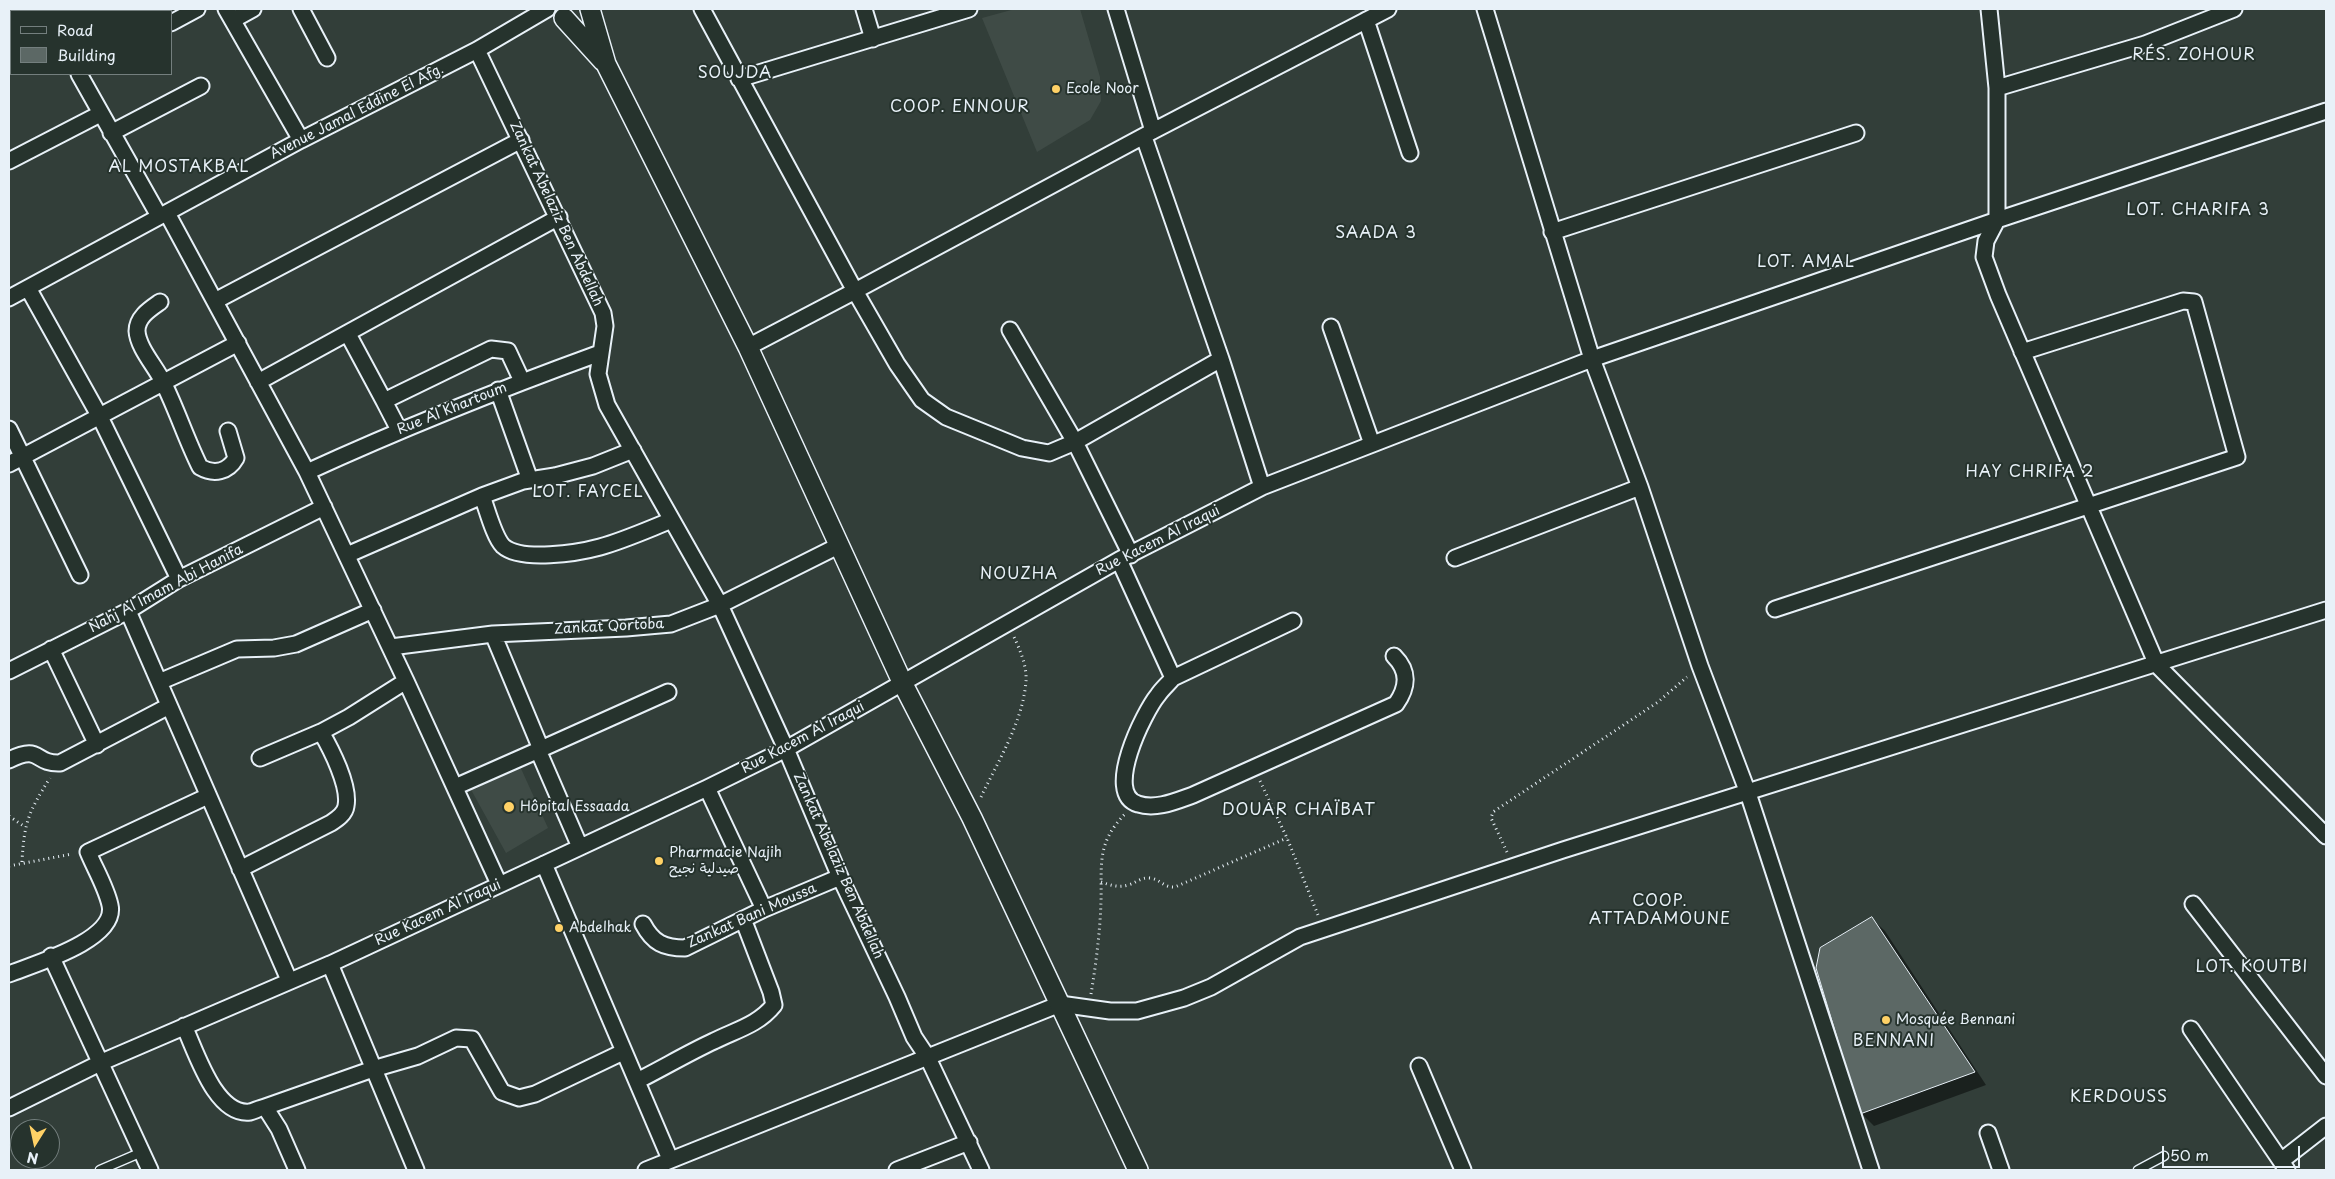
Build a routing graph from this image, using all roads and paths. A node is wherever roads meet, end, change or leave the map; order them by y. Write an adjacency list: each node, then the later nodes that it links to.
1 (197, 9): 16 (street)
2 (253, 9): 14 (street)
3 (301, 9): 19 (street)
4 (588, 9): 13 (street); 20 (street)
5 (702, 9): 22 (street)
6 (864, 9): 17 (street)
7 (969, 9): 17 (street)
8 (1116, 9): 29 (street)
9 (1388, 9): 15 (street)
10 (1484, 9): 37 (street)
11 (1989, 9): 24 (street)
12 (2234, 9): 24 (street)
13 (553, 12): 18 (street, Avenue Jamal Eddine El Afg.); 20 (street)
14 (229, 14): 30 (street)
15 (1366, 20): 29 (street); 32 (street)
16 (172, 22)
17 (873, 39): 22 (street)
18 (477, 50): 30 (street, Avenue Jamal Eddine El Afg.); 31 (street, Zankat Abelaziz Ben Abdellah)
19 (327, 58)
20 (606, 64): 47 (street)
21 (80, 75): 26 (street)
22 (739, 79): 39 (street)
23 (201, 86): 28 (street)
24 (1997, 88): 36 (street)
25 (2326, 111): 36 (street, Rue Kacem Al Iraqui)
26 (100, 114): 28 (street); 33 (street)
27 (1856, 132): 37 (street)
28 (111, 133): 34 (street)
29 (1148, 134): 39 (street); 50 (street)
30 (301, 140): 34 (street, Avenue Jamal Eddine El Afg.)
31 (521, 140): 35 (street, Zankat Abelaziz Ben Abdellah); 41 (street)
32 (1410, 153)
33 (9, 161)
34 (163, 214): 38 (street, Avenue Jamal Eddine El Afg.); 41 (street)
35 (559, 217): 45 (street); 49 (street, Zankat Abelaziz Ben Abdellah)
36 (1997, 220): 48 (street); 51 (street, Rue Kacem Al Iraqui)
37 (1552, 232): 51 (street)
38 (28, 288): 40 (street, Avenue Jamal Eddine El Afg.); 57 (street)
39 (855, 291): 47 (street); 61 (street)
40 (9, 298)
41 (215, 301): 46 (street)
42 (160, 302): 54 (street)
43 (1331, 327): 62 (street)
44 (1010, 330): 61 (street)
45 (348, 334): 53 (street); 56 (street)
46 (238, 343): 53 (street); 54 (street)
47 (748, 347): 73 (street)
48 (2022, 352): 70 (street); 70 (street)
49 (600, 353): 52 (street, Rue Al Khartoum); 63 (street, Zankat Abelaziz Ben Abdellah)
50 (1221, 359): 61 (street); 67 (street)
51 (1592, 359): 62 (street, Rue Kacem Al Iraqui); 68 (street)
52 (522, 381): 55 (street, Rue Al Khartoum); 56 (street)
53 (258, 382): 65 (street)
54 (164, 383): 57 (street); 60 (street)
55 (498, 390): 59 (street, Rue Al Khartoum); 66 (street)
56 (384, 401): 59 (street)
57 (100, 416): 64 (street); 78 (street)
58 (9, 429): 64 (street)
59 (399, 430): 65 (street, Rue Al Khartoum)
60 (228, 431)
61 (1075, 442): 75 (street)
62 (1372, 444): 67 (street, Rue Kacem Al Iraqui)
63 (633, 450): 66 (street); 72 (street, Zankat Abelaziz Ben Abdellah)
64 (15, 460): 77 (street)
65 (307, 472): 71 (street)
66 (530, 480): 69 (street)
67 (1262, 487): 75 (street, Rue Kacem Al Iraqui)
68 (1640, 487): 76 (street); 91 (street)
69 (482, 496): 72 (street); 74 (street)
70 (2087, 506): 80 (street); 90 (street)
71 (324, 507): 74 (street); 78 (street, Nahj Al Imam Abi Hanifa)
72 (672, 520): 79 (street, Zankat Abelaziz Ben Abdellah)
73 (840, 545): 79 (street, Zankat Qortoba); 96 (street)
74 (346, 555): 81 (street)
75 (1125, 558): 85 (street, Rue Kacem Al Iraqui); 93 (street)
76 (1455, 558)
77 (80, 575)
78 (180, 579): 83 (street, Nahj Al Imam Abi Hanifa)
79 (720, 605): 86 (street, Zankat Qortoba); 102 (street, Zankat Abelaziz Ben Abdellah)
80 (1775, 609)
81 (373, 610): 87 (street); 95 (street)
82 (2326, 610): 90 (street)
83 (128, 611): 88 (street, Nahj Al Imam Abi Hanifa); 95 (street)
84 (1294, 620): 93 (street)
85 (1007, 624): 96 (street, Rue Kacem Al Iraqui); 113 (path)
86 (493, 634): 87 (street, Zankat Qortoba); 101 (street)
87 (391, 647): 94 (street)
88 (51, 649): 92 (street, Nahj Al Imam Abi Hanifa); 100 (street)
89 (1394, 656): 106 (street)
90 (2157, 665): 109 (street); 115 (street)
91 (1700, 666): 109 (street); 122 (path)
92 (9, 671)
93 (1173, 678): 111 (street)
94 (406, 681): 99 (street); 107 (street)
95 (159, 682): 98 (street)
96 (903, 684): 102 (street, Rue Kacem Al Iraqui); 113 (street)
97 (668, 692): 101 (street)
98 (169, 706): 100 (street); 110 (street)
99 (321, 732): 103 (street); 123 (street)
100 (97, 745): 105 (street)
101 (539, 749): 107 (street); 117 (street)
102 (786, 749): 108 (street, Rue Kacem Al Iraqui); 124 (street, Zankat Abelaziz Ben Abdellah)
103 (260, 758)
104 (9, 760): 105 (street)
105 (60, 763): 114 (path)
106 (1254, 767): 111 (street); 116 (path)
107 (455, 787): 126 (street)
108 (707, 788): 117 (street, Rue Kacem Al Iraqui); 128 (street)
109 (1748, 793): 122 (street); 165 (street)
110 (208, 796): 118 (street); 123 (street)
111 (1136, 804): 125 (path)
112 (9, 816): 114 (path)
113 (972, 818): 136 (street)
114 (24, 827): 119 (path)
115 (2326, 836)
116 (1287, 838): 125 (path); 131 (path)
117 (580, 847): 120 (street, Rue Kacem Al Iraqui)
118 (88, 852): 119 (path); 132 (street)
119 (22, 862): 121 (path)
120 (544, 864): 126 (street, Rue Kacem Al Iraqui); 140 (street)
121 (9, 866)
122 (1514, 866): 131 (street)
123 (240, 868): 135 (street)
124 (840, 876): 128 (street, Zankat Bani Moussa); 141 (street, Zankat Abelaziz Ben Abdellah)
125 (1100, 882): 137 (path)
126 (499, 884): 133 (street, Rue Kacem Al Iraqui)
127 (2193, 904): 145 (street)
128 (764, 909): 129 (street, Zankat Bani Moussa)
129 (743, 919): 130 (street, Zankat Bani Moussa); 146 (street)
130 (643, 924)
131 (1324, 930): 137 (street)
132 (51, 956): 134 (street); 142 (street)
133 (330, 964): 135 (street, Rue Kacem Al Iraqui); 144 (street)
134 (9, 974)
135 (289, 980): 138 (street, Rue Kacem Al Iraqui)
136 (1060, 1004): 137 (street); 141 (street); 163 (street)
137 (1089, 1006)
138 (184, 1026): 142 (street, Rue Kacem Al Iraqui); 147 (street)
139 (2191, 1029): 155 (street)
140 (623, 1052): 144 (street); 146 (street)
141 (928, 1058): 151 (street, Zankat Abelaziz Ben Abdellah); 154 (street)
142 (102, 1062): 148 (street, Rue Kacem Al Iraqui); 152 (street)
143 (1419, 1066): 164 (street)
144 (373, 1069): 147 (street); 159 (street)
145 (2326, 1076)
146 (638, 1081): 154 (street)
147 (264, 1107): 158 (street)
148 (9, 1108)
149 (2326, 1126): 155 (street)
150 (1988, 1133): 166 (street)
151 (969, 1142): 161 (street); 162 (street, Zankat Abelaziz Ben Abdellah)
152 (142, 1152): 156 (lane); 157 (street)
153 (2164, 1156): 167 (lane)
154 (670, 1160): 160 (street)
155 (2284, 1165)
156 (100, 1170)
157 (150, 1170)
158 (298, 1170)
159 (416, 1170)
160 (646, 1170)
161 (897, 1170)
162 (981, 1170)
163 (1138, 1170)
164 (1463, 1170)
165 (1871, 1170)
166 (2001, 1170)
167 (2138, 1170)

